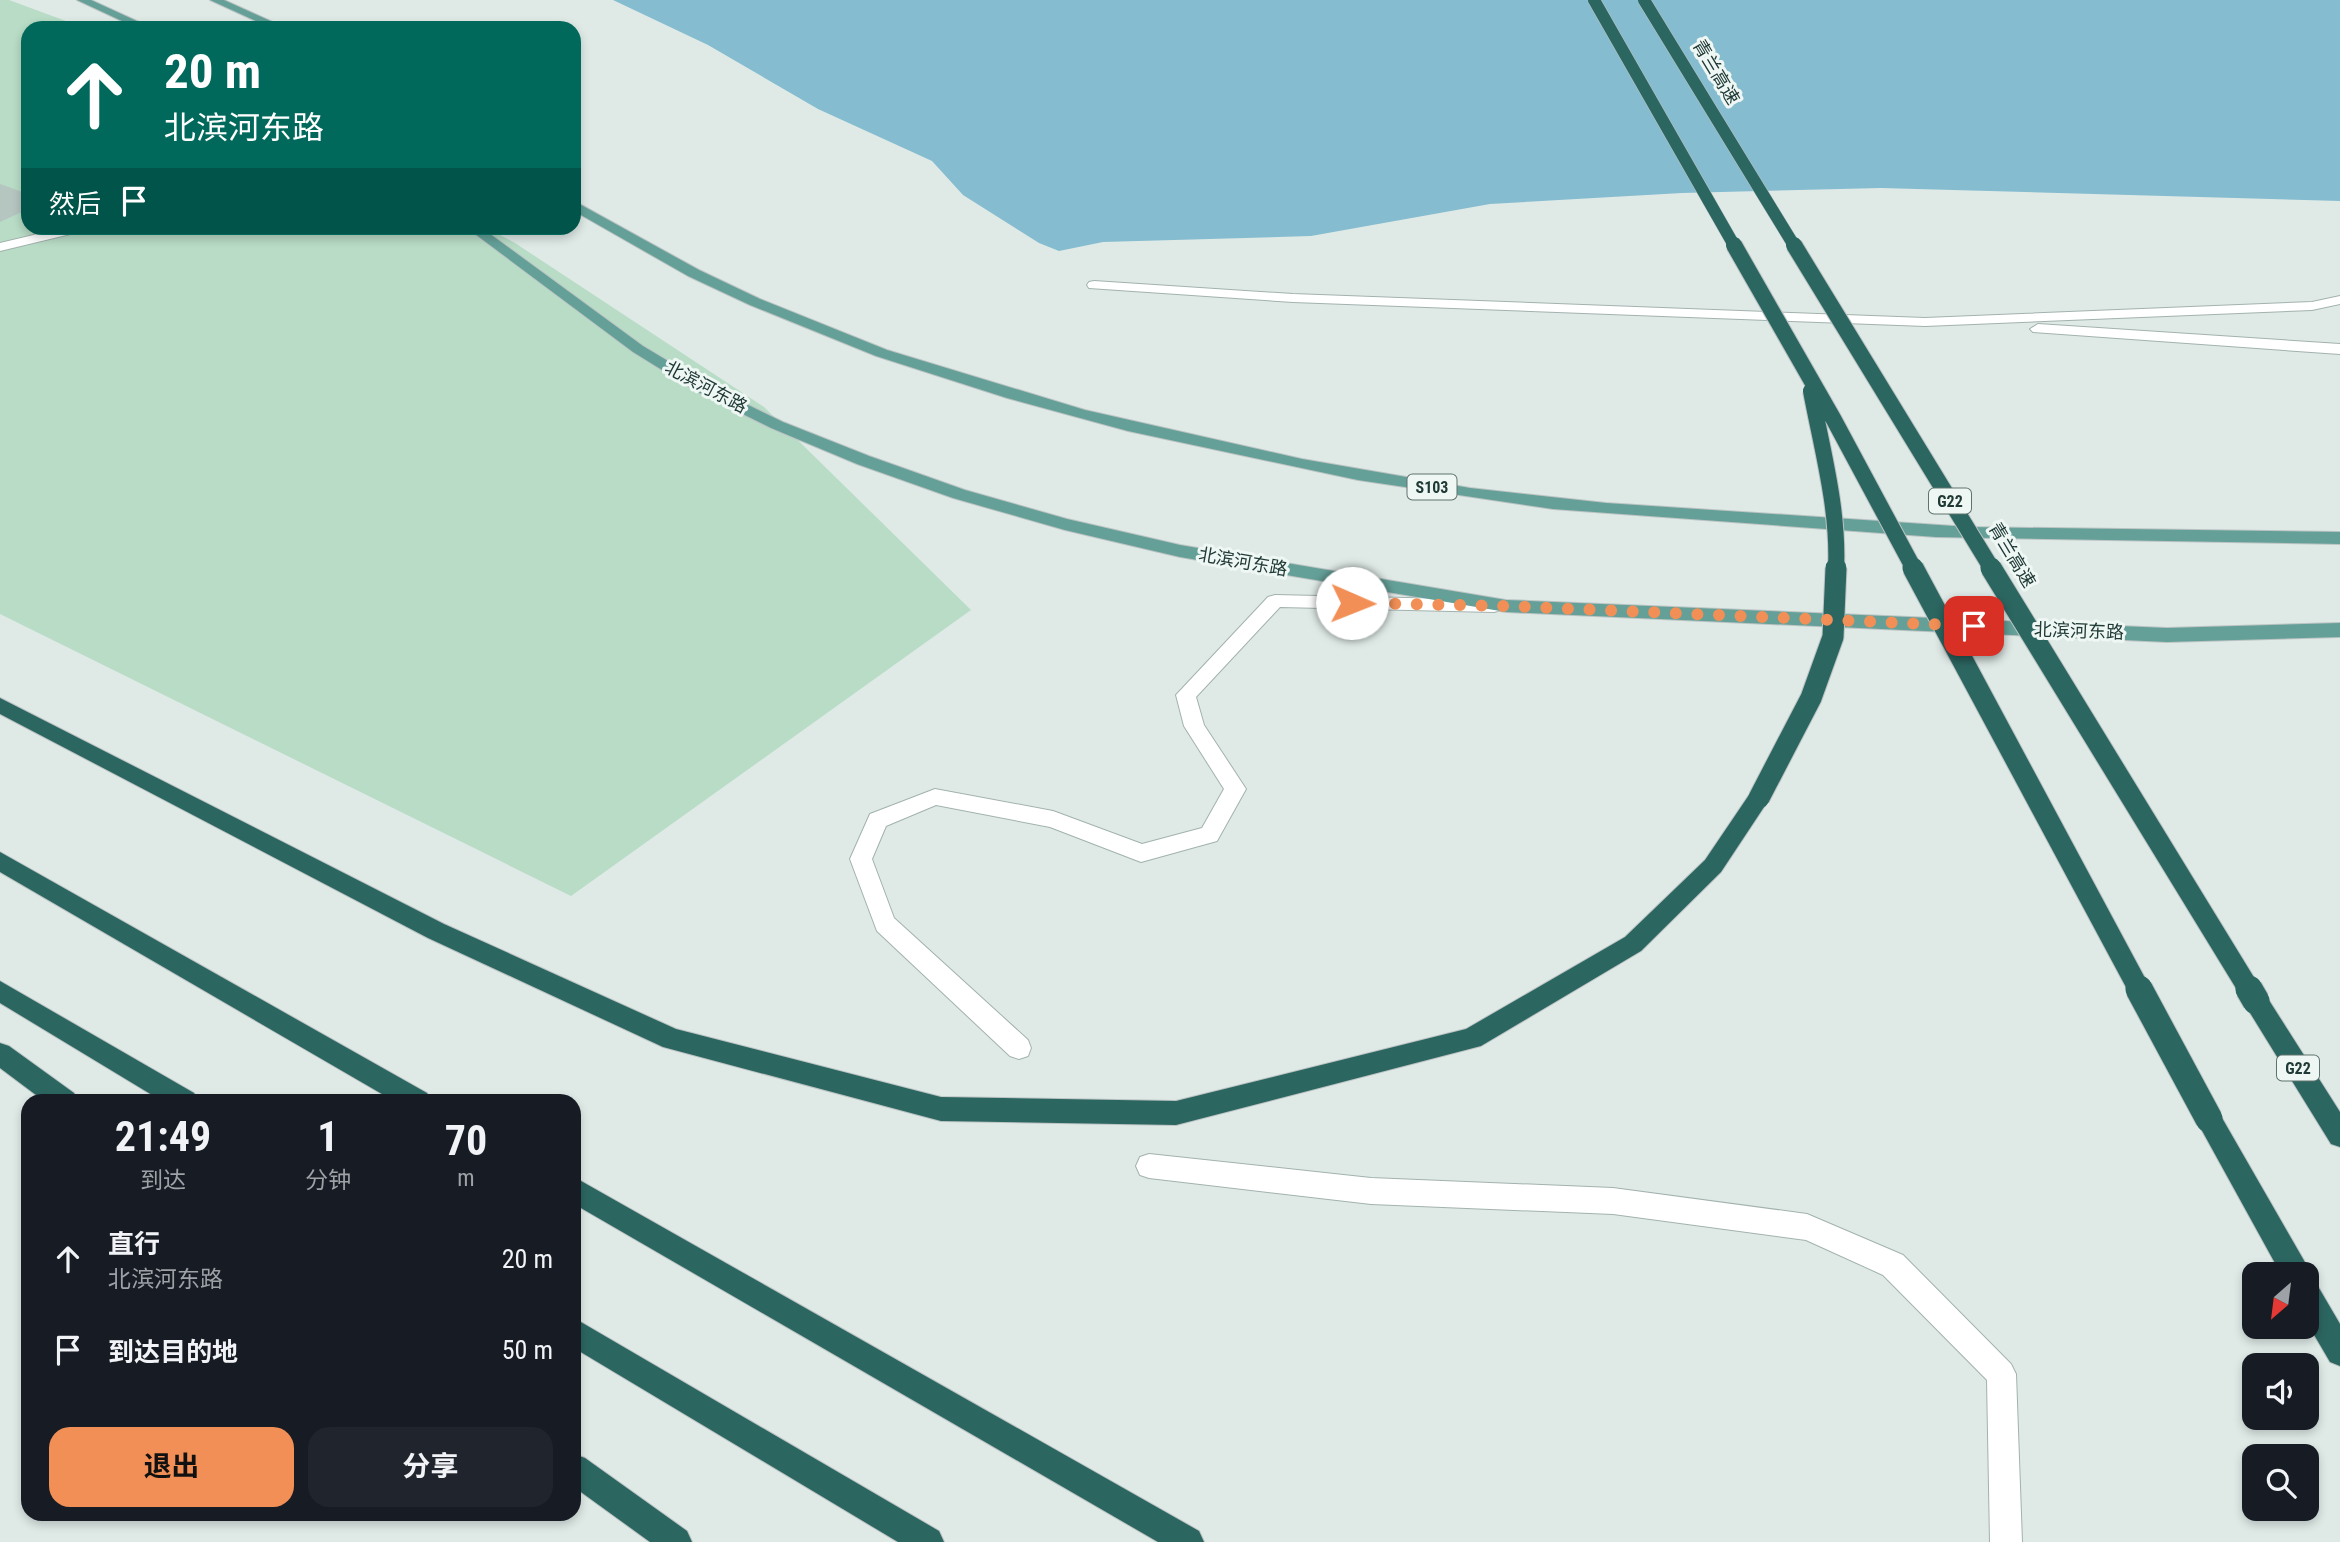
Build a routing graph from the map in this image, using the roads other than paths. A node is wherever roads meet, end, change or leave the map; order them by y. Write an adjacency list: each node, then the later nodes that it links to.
1 (82, 0): 5 (main road)
2 (215, 0): 6 (main road)
3 (1594, 0): 15 (highway, bridge)
4 (1644, 0): 27 (highway, 青兰高速 / G22, bridge)
5 (130, 21)
6 (264, 21)
7 (581, 209): 16 (main road, S103)
8 (49, 235): 10 (lane)
9 (483, 235): 17 (main road, 北滨河东路)
10 (0, 247)
11 (1094, 285): 13 (lane)
12 (2340, 300): 13 (lane)
13 (1925, 322): 14 (lane)
14 (2340, 349)
15 (1808, 375): 19 (highway, bridge); 30 (highway, bridge)
16 (2340, 538)
17 (1506, 606): 18 (main road, 北滨河东路); 22 (lane)
18 (2340, 630)
19 (0, 705)
20 (0, 861): 26 (highway)
21 (0, 991): 25 (highway)
22 (1019, 1048)
23 (0, 1054): 24 (highway)
24 (55, 1094)
25 (173, 1094)
26 (406, 1094)
27 (2340, 1135)
28 (1149, 1166): 38 (lane)
29 (581, 1194): 37 (highway)
30 (2289, 1262)
31 (2319, 1316): 33 (highway)
32 (581, 1336): 36 (highway)
33 (2340, 1352)
34 (581, 1474): 35 (highway)
35 (676, 1542)
36 (928, 1542)
37 (1188, 1542)
38 (2006, 1542)

